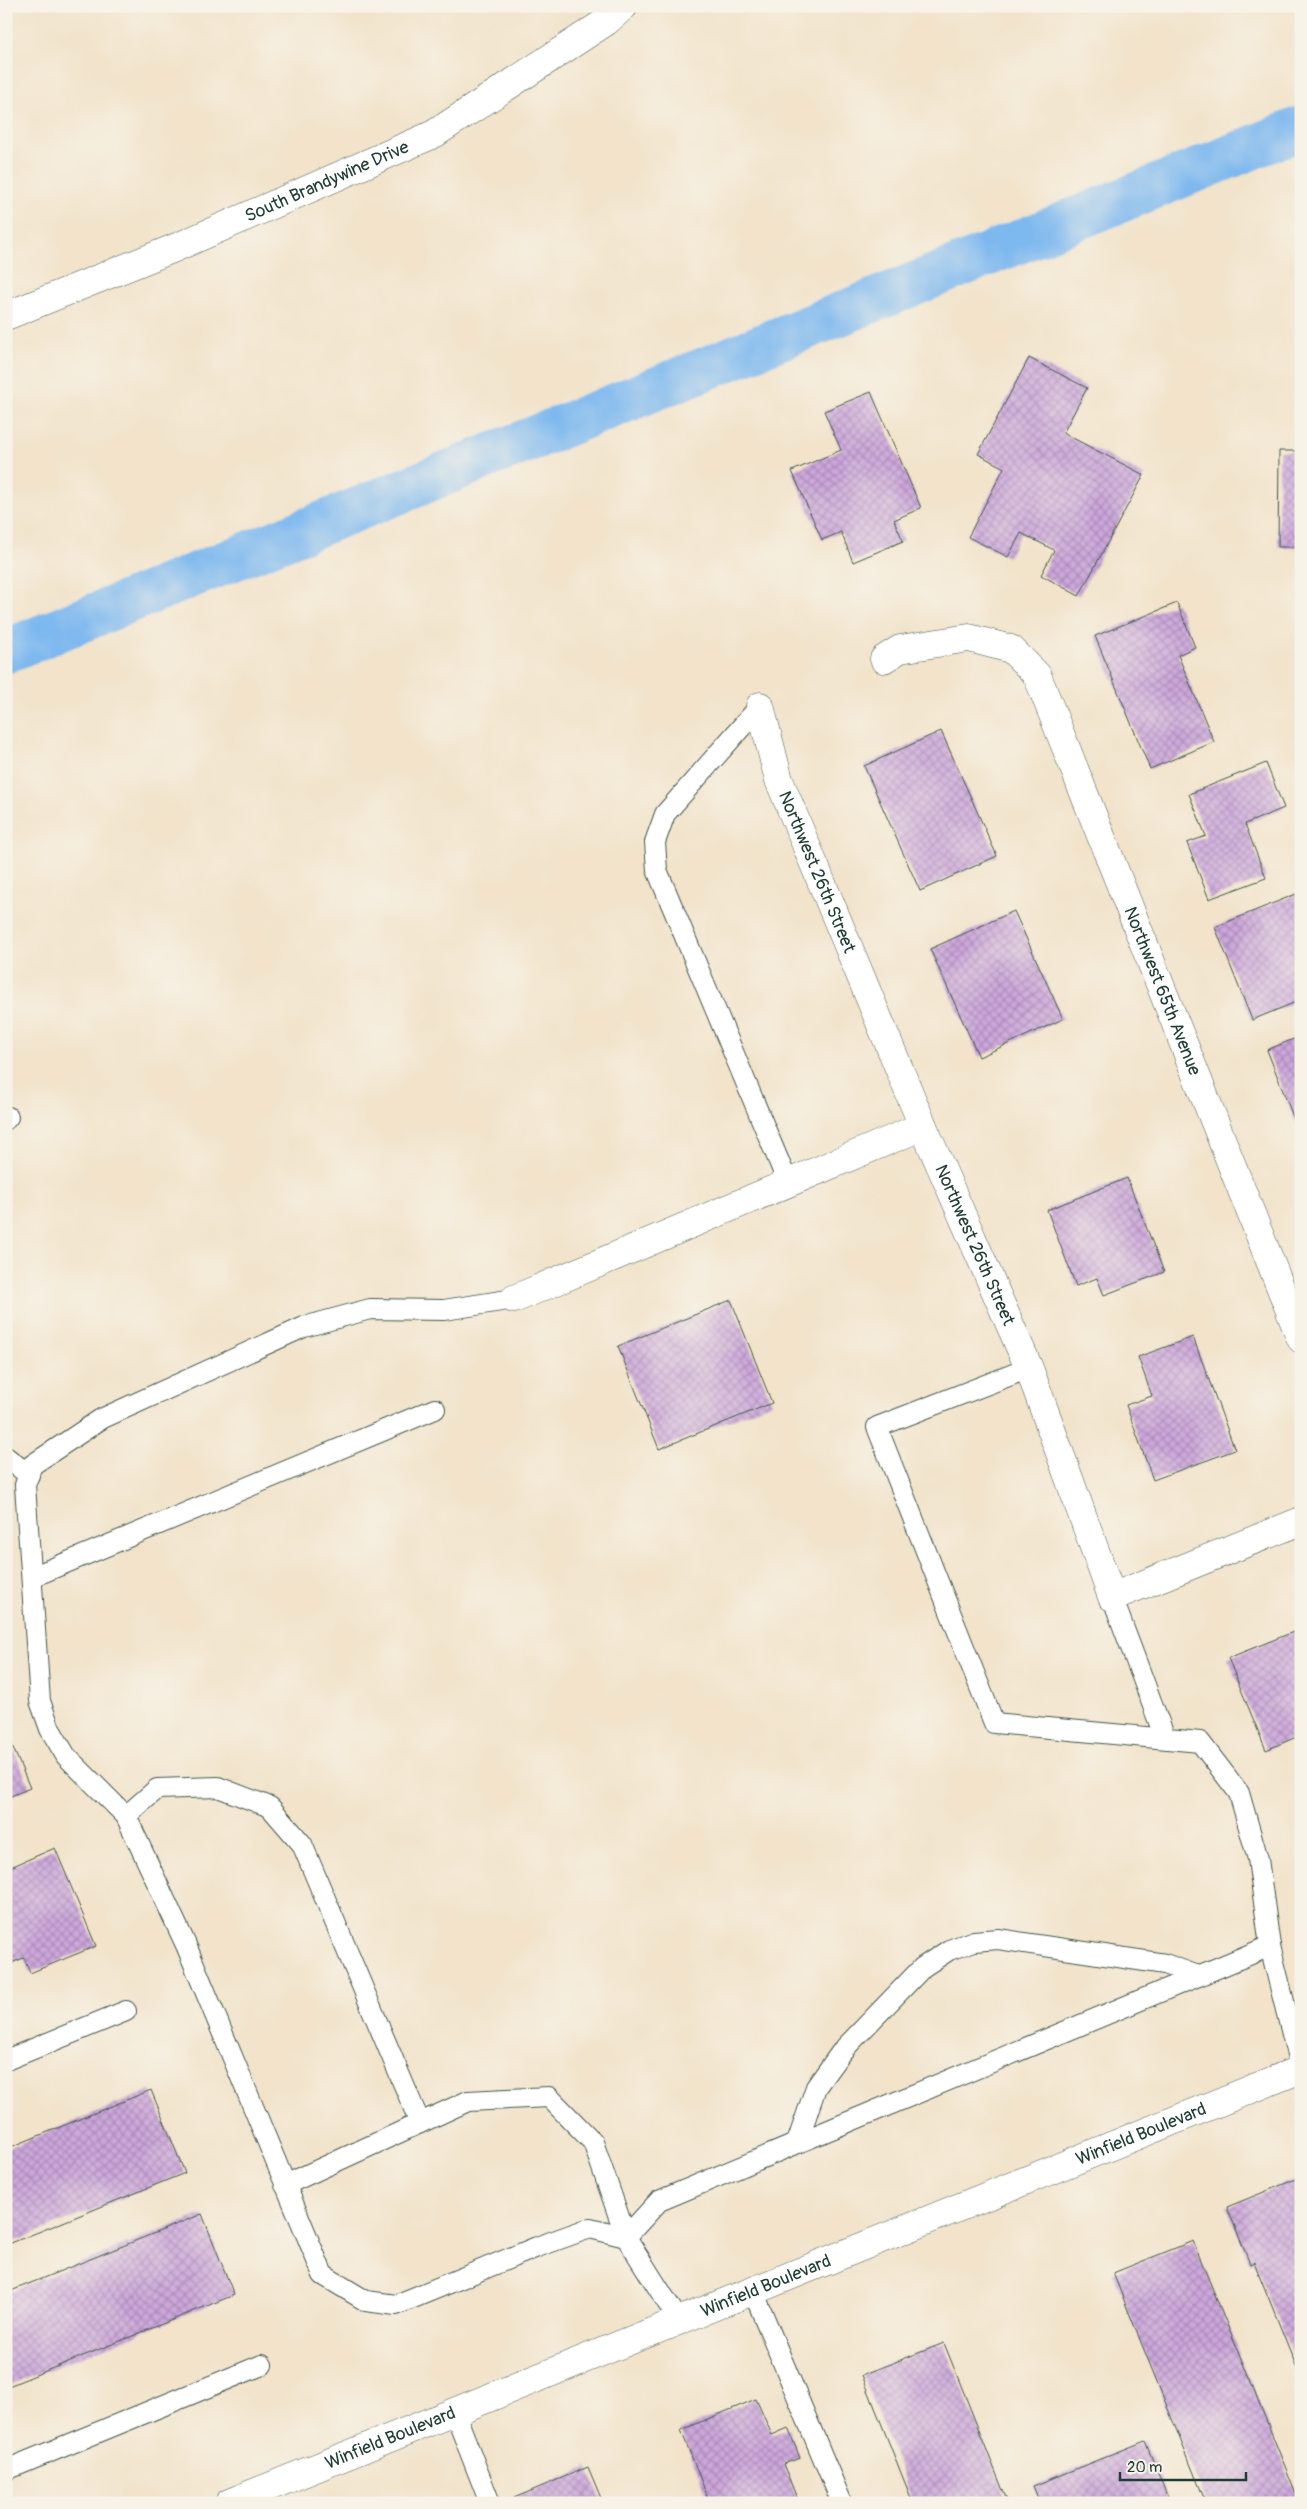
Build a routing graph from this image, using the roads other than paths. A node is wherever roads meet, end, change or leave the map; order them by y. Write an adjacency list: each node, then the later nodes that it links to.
1 (608, 11): 2 (street, South Brandywine Drive)
2 (6, 316)
3 (884, 659): 8 (street, Northwest 65th Avenue)
4 (760, 706): 5 (street, Northwest 26th Street); 6 (lane)
5 (923, 1126): 6 (street); 9 (street, Northwest 26th Street)
6 (788, 1183): 7 (street)
7 (514, 1300): 12 (lane)
8 (1301, 1339)
9 (1029, 1368): 15 (street, Northwest 26th Street); 16 (lane)
10 (435, 1409): 14 (lane)
11 (6, 1457): 12 (lane)
12 (29, 1475): 14 (lane)
13 (1301, 1521): 15 (street)
14 (32, 1577): 17 (lane)
15 (1112, 1597): 16 (lane)
16 (1165, 1738): 18 (lane)
17 (126, 1816): 23 (lane); 25 (lane)
18 (1270, 1946): 19 (lane); 22 (lane)
19 (1198, 1976): 24 (lane); 24 (lane)
20 (126, 2011): 21 (lane)
21 (6, 2060)
22 (1301, 2069): 27 (street, Winfield Boulevard)
23 (420, 2123): 25 (lane); 26 (lane)
24 (797, 2143): 26 (lane)
25 (286, 2185): 26 (lane)
26 (626, 2236): 28 (lane)
27 (753, 2291): 28 (street, Winfield Boulevard); 34 (lane)
28 (679, 2321): 30 (street, Winfield Boulevard)
29 (262, 2365): 31 (lane)
30 (454, 2411): 32 (street, Winfield Boulevard); 33 (lane)
31 (6, 2470)
32 (229, 2503)
33 (490, 2503)
34 (842, 2503)

